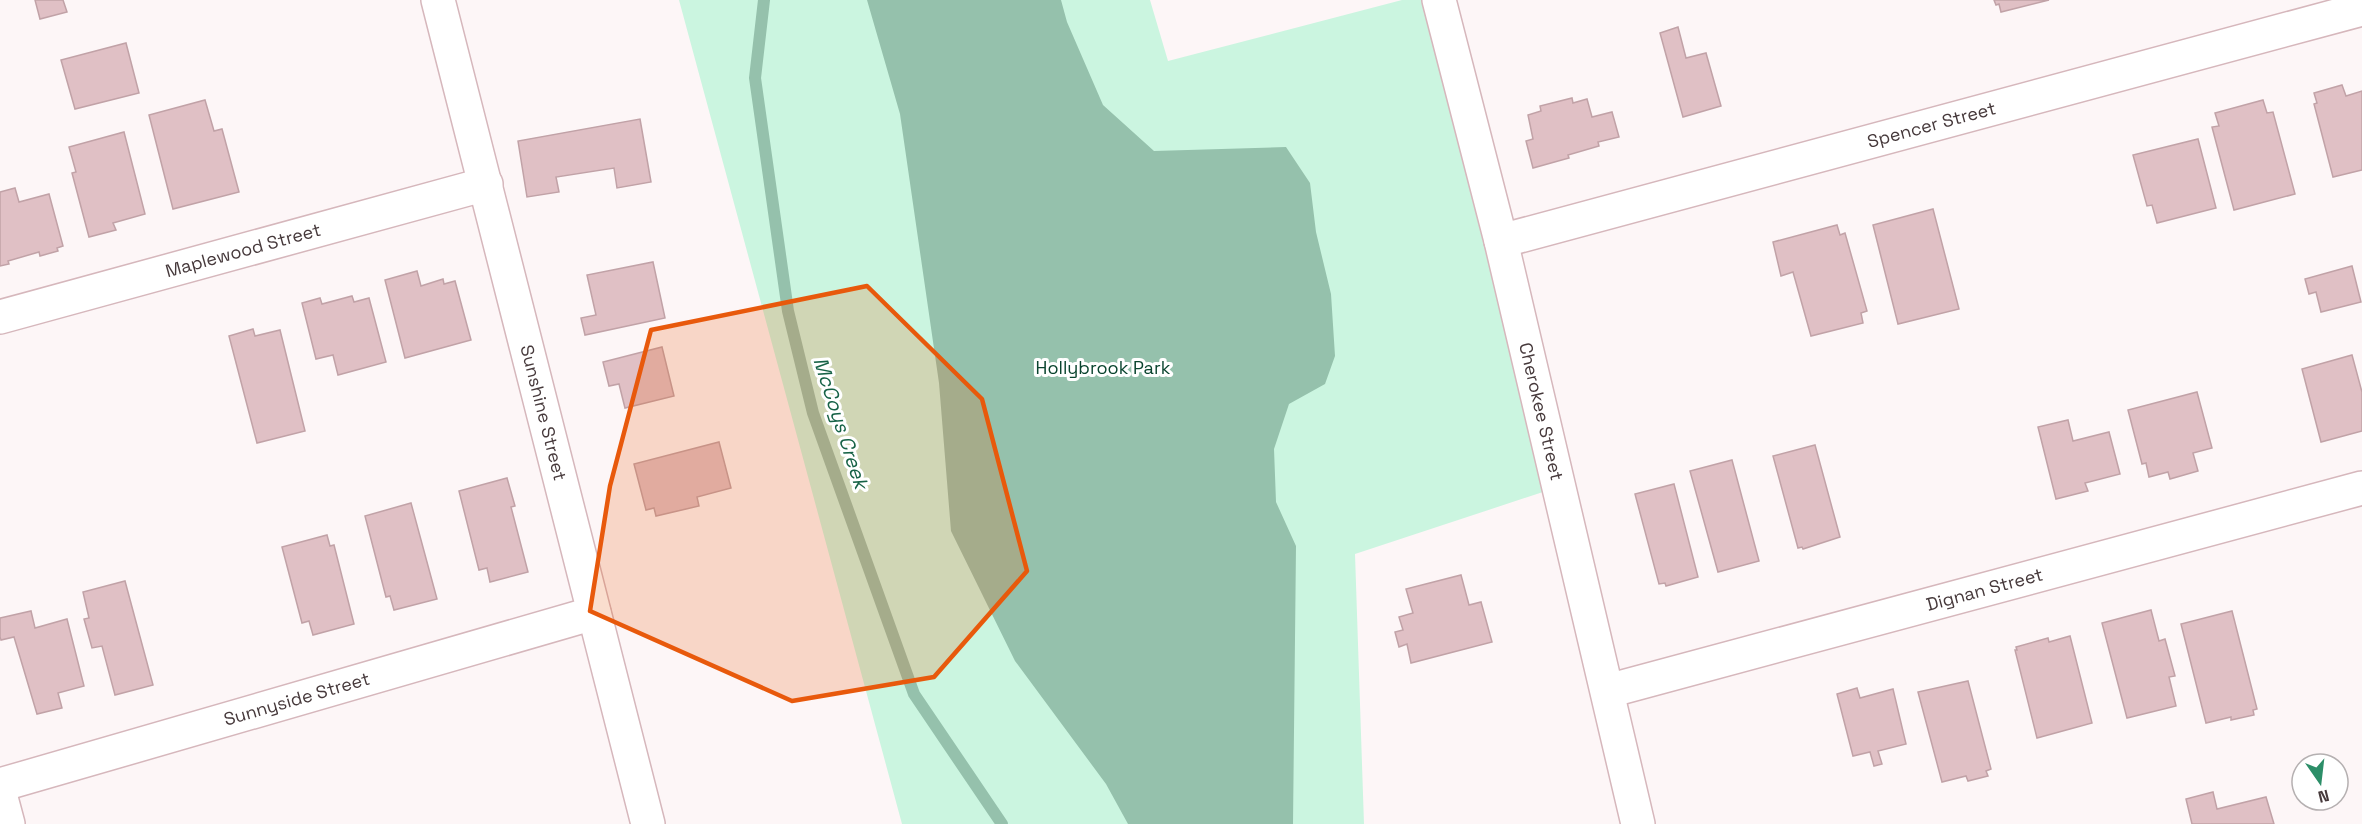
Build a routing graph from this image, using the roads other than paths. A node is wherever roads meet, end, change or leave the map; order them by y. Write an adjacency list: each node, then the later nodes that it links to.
1 (438, 0): 4 (street, Sunshine Street)
2 (1439, 0): 5 (street, Cherokee Street)
3 (2362, 9): 5 (street, Spencer Street)
4 (486, 184): 6 (street, Maplewood Street); 8 (street, Sunshine Street)
5 (1501, 241): 9 (street, Cherokee Street)
6 (0, 317)
7 (2362, 488): 9 (street, Dignan Street)
8 (594, 613): 10 (street, Sunnyside Street); 13 (street, Sunshine Street)
9 (1608, 691): 14 (street, Cherokee Street)
10 (0, 785)
11 (0, 794): 12 (street)
12 (8, 824)
13 (648, 824)
14 (1638, 824)

